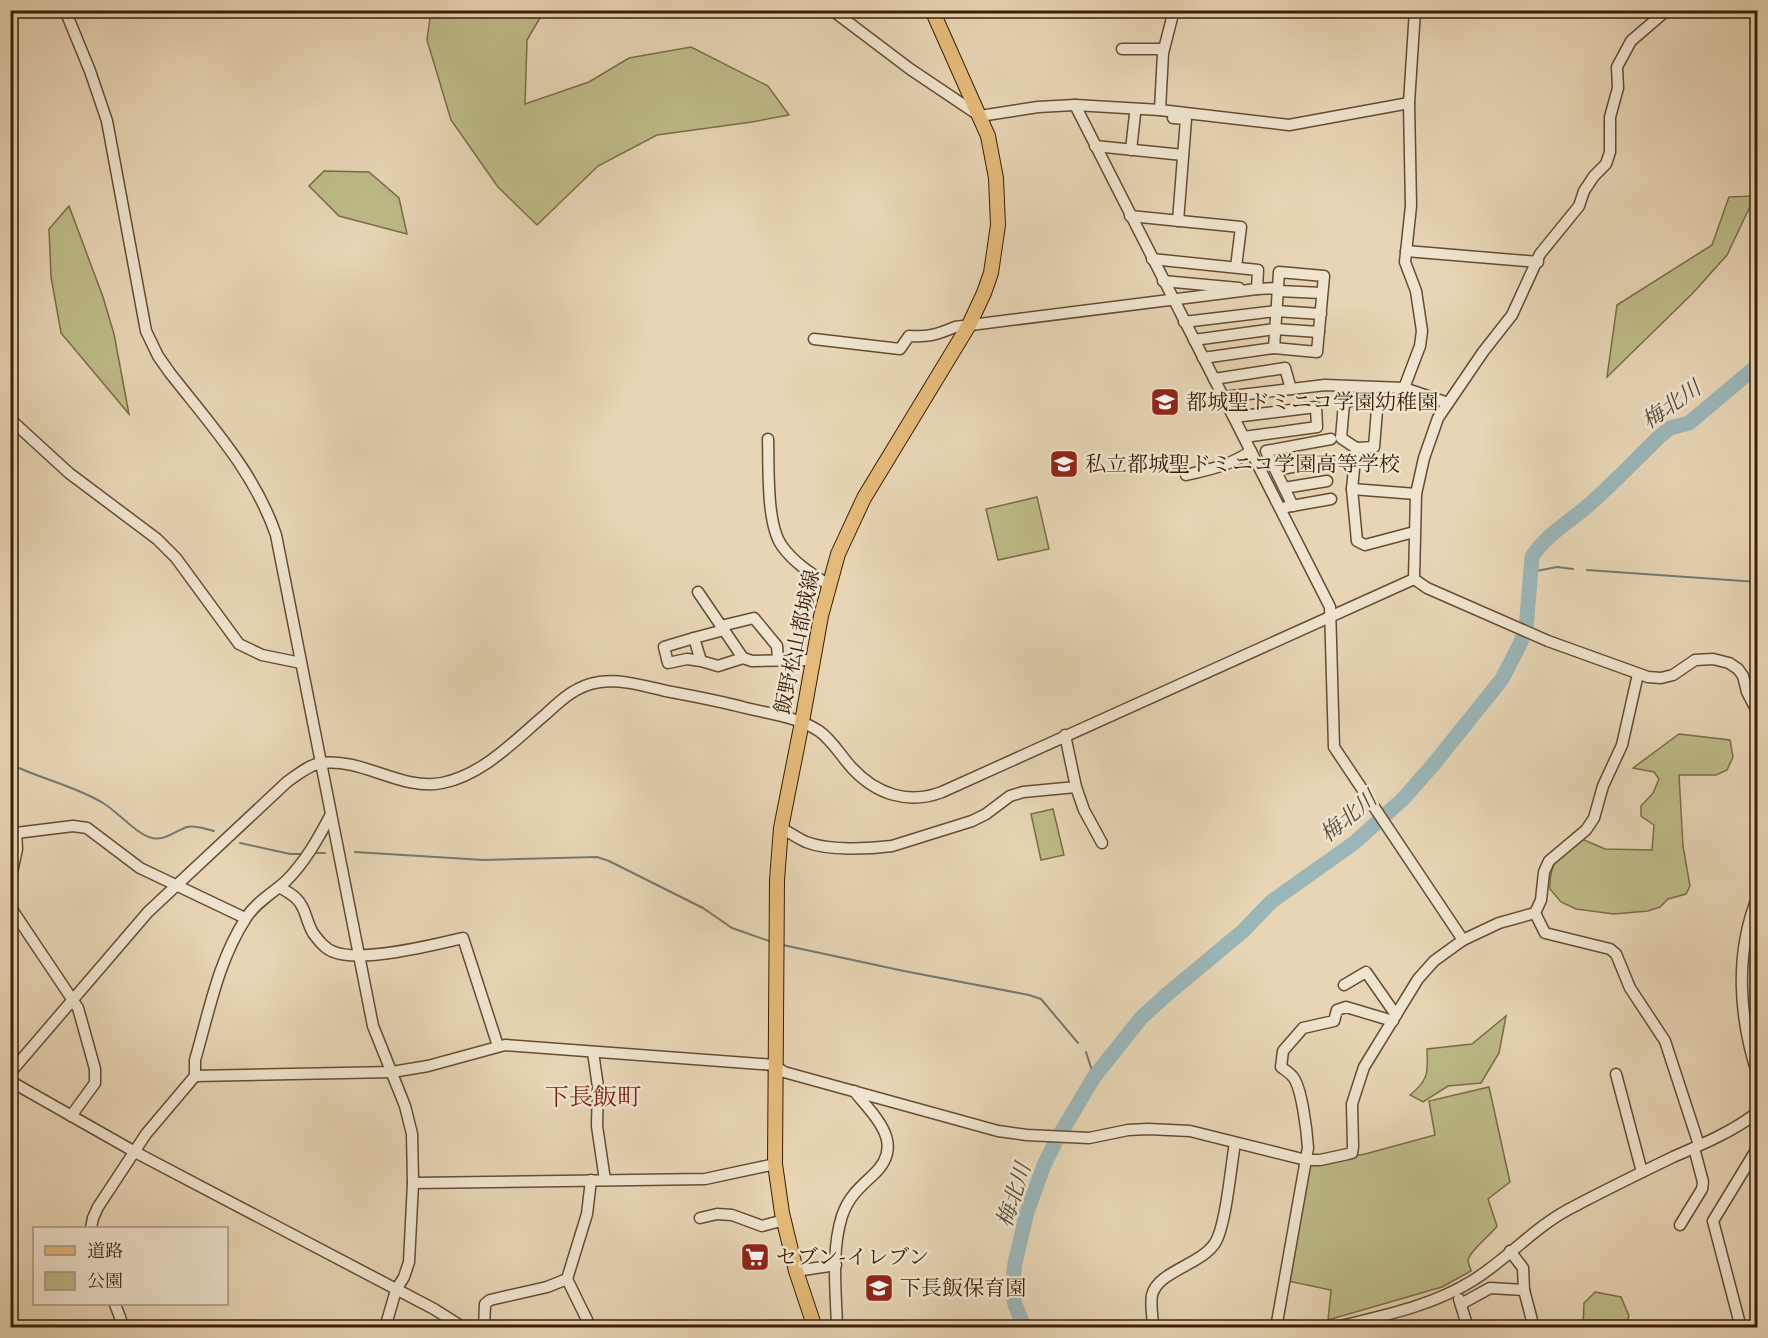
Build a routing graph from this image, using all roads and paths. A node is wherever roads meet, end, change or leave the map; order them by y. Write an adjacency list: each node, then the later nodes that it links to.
1 (65, 10): 73 (street)
2 (832, 10): 14 (street)
3 (932, 10): 14 (main road, 飯野松山都城線)
4 (1174, 10): 8 (street)
5 (1415, 10): 9 (street)
6 (1667, 10): 22 (street)
7 (1122, 49): 8 (street)
8 (1164, 49): 11 (street)
9 (1409, 103): 11 (street); 20 (street)
10 (1075, 105): 11 (street); 14 (street); 15 (street)
11 (1160, 110)
12 (1090, 112): 13 (street)
13 (1135, 114): 16 (street); 17 (street)
14 (980, 116): 32 (main road, 飯野松山都城線)
15 (1095, 146): 16 (street); 18 (street)
16 (1131, 150): 17 (street)
17 (1183, 155): 19 (street)
18 (1130, 216): 19 (street); 21 (street)
19 (1178, 220): 23 (street)
20 (1406, 250): 22 (street); 41 (street)
21 (1152, 259): 23 (street); 24 (street)
22 (1538, 262): 44 (street)
23 (1236, 267): 25 (street)
24 (1163, 281): 25 (street); 28 (street)
25 (1257, 289): 26 (street); 28 (street)
26 (1278, 290): 27 (street); 27 (street); 29 (street)
27 (1322, 293): 30 (street)
28 (1174, 301): 31 (street); 32 (street)
29 (1276, 311): 30 (street); 31 (street); 33 (street)
30 (1321, 314): 34 (street)
31 (1184, 322): 36 (street)
32 (969, 324): 35 (street); 64 (main road, 飯野松山都城線)
33 (1275, 329): 34 (street); 36 (street); 37 (street)
34 (1319, 332): 37 (street)
35 (814, 339)
36 (1194, 340): 38 (street)
37 (1276, 349): 38 (street); 39 (street)
38 (1203, 358): 40 (street)
39 (1285, 368): 40 (street); 42 (street)
40 (1214, 379): 43 (street)
41 (1404, 388): 42 (street); 44 (street)
42 (1291, 389): 43 (street)
43 (1223, 397): 45 (street)
44 (1448, 403): 58 (street)
45 (1234, 417): 47 (street); 47 (street)
46 (10, 419): 73 (street)
47 (1244, 437): 51 (street)
48 (768, 439): 64 (street)
49 (1331, 439): 53 (street)
50 (1356, 448): 50 (street); 57 (street)
51 (1251, 451): 54 (street); 61 (street)
52 (1329, 460): 53 (street)
53 (1276, 470): 56 (street)
54 (1186, 475)
55 (1327, 481): 56 (street)
56 (1284, 488): 60 (street)
57 (1352, 489): 58 (street); 62 (street)
58 (1416, 494): 62 (street)
59 (1330, 499): 60 (street)
60 (1293, 506): 61 (street)
61 (1280, 508): 66 (street)
62 (1414, 532): 63 (street)
63 (1414, 579): 66 (street); 74 (street)
64 (829, 585): 72 (main road, 飯野松山都城線)
65 (698, 592): 67 (street)
66 (1331, 615): 77 (street); 91 (street)
67 (723, 628): 68 (street); 69 (street); 71 (street)
68 (694, 638): 70 (street); 70 (street)
69 (743, 658): 70 (street); 71 (street)
70 (701, 660)
71 (778, 660): 72 (street)
72 (813, 660): 76 (main road, 飯野松山都城線)
73 (302, 663): 78 (street)
74 (1638, 674): 75 (street); 89 (street)
75 (1758, 713)
76 (802, 722): 77 (street); 78 (street); 81 (main road, 飯野松山都城線)
77 (1065, 735): 79 (street)
78 (321, 763): 80 (street); 85 (street)
79 (1076, 787): 81 (street); 83 (street)
80 (330, 816): 86 (street); 92 (street)
81 (781, 828): 98 (main road, 飯野松山都城線)
82 (13, 832): 84 (street); 85 (street)
83 (1102, 843)
84 (10, 882)
85 (176, 886): 90 (street); 94 (street)
86 (279, 887): 90 (street); 92 (street)
87 (1758, 896): 103 (street)
88 (10, 899): 94 (street)
89 (1535, 913): 91 (street); 109 (street)
90 (245, 918): 102 (street)
91 (1463, 940): 95 (street)
92 (358, 955): 96 (street); 100 (street)
93 (1344, 985): 95 (street)
94 (73, 999): 99 (street); 107 (street)
95 (1394, 1018): 112 (street); 112 (street)
96 (498, 1046): 97 (street); 100 (street)
97 (593, 1052): 98 (street); 116 (street)
98 (774, 1065): 105 (street); 113 (main road, 飯野松山都城線)
99 (10, 1072)
100 (392, 1072): 102 (street); 117 (street)
101 (1616, 1074): 114 (street)
102 (195, 1076): 111 (street)
103 (1758, 1076)
104 (10, 1081): 107 (street)
105 (854, 1090): 108 (street); 123 (street)
106 (1758, 1112): 109 (street)
107 (71, 1116): 111 (street)
108 (1234, 1143): 112 (street); 139 (street)
109 (1696, 1147): 114 (street); 120 (street)
110 (1758, 1147): 144 (street)
111 (135, 1152): 121 (street); 126 (street)
112 (1306, 1160): 140 (street)
113 (775, 1164): 116 (street); 119 (main road, 飯野松山都城線)
114 (1642, 1172): 122 (street)
115 (591, 1180): 116 (street); 117 (street); 125 (street)
116 (605, 1180)
117 (413, 1183): 126 (street)
118 (700, 1218): 119 (street)
119 (784, 1220): 124 (main road, 飯野松山都城線)
120 (1680, 1225)
121 (91, 1227)
122 (1510, 1251): 127 (street); 128 (street)
123 (836, 1265): 124 (street); 138 (street)
124 (796, 1271): 137 (main road, 飯野松山都城線)
125 (567, 1279): 135 (street); 136 (street)
126 (396, 1290): 133 (street); 134 (street)
127 (1524, 1290): 129 (street); 143 (street)
128 (1455, 1291): 129 (street); 131 (street)
129 (1461, 1304): 142 (street)
130 (115, 1305): 132 (street)
131 (1376, 1322): 141 (street)
132 (124, 1328)
133 (385, 1328)
134 (464, 1328)
135 (484, 1328)
136 (591, 1328)
137 (814, 1328)
138 (837, 1328)
139 (1153, 1328)
140 (1276, 1328)
141 (1333, 1328)
142 (1468, 1328)
143 (1534, 1328)
144 (1741, 1328)

